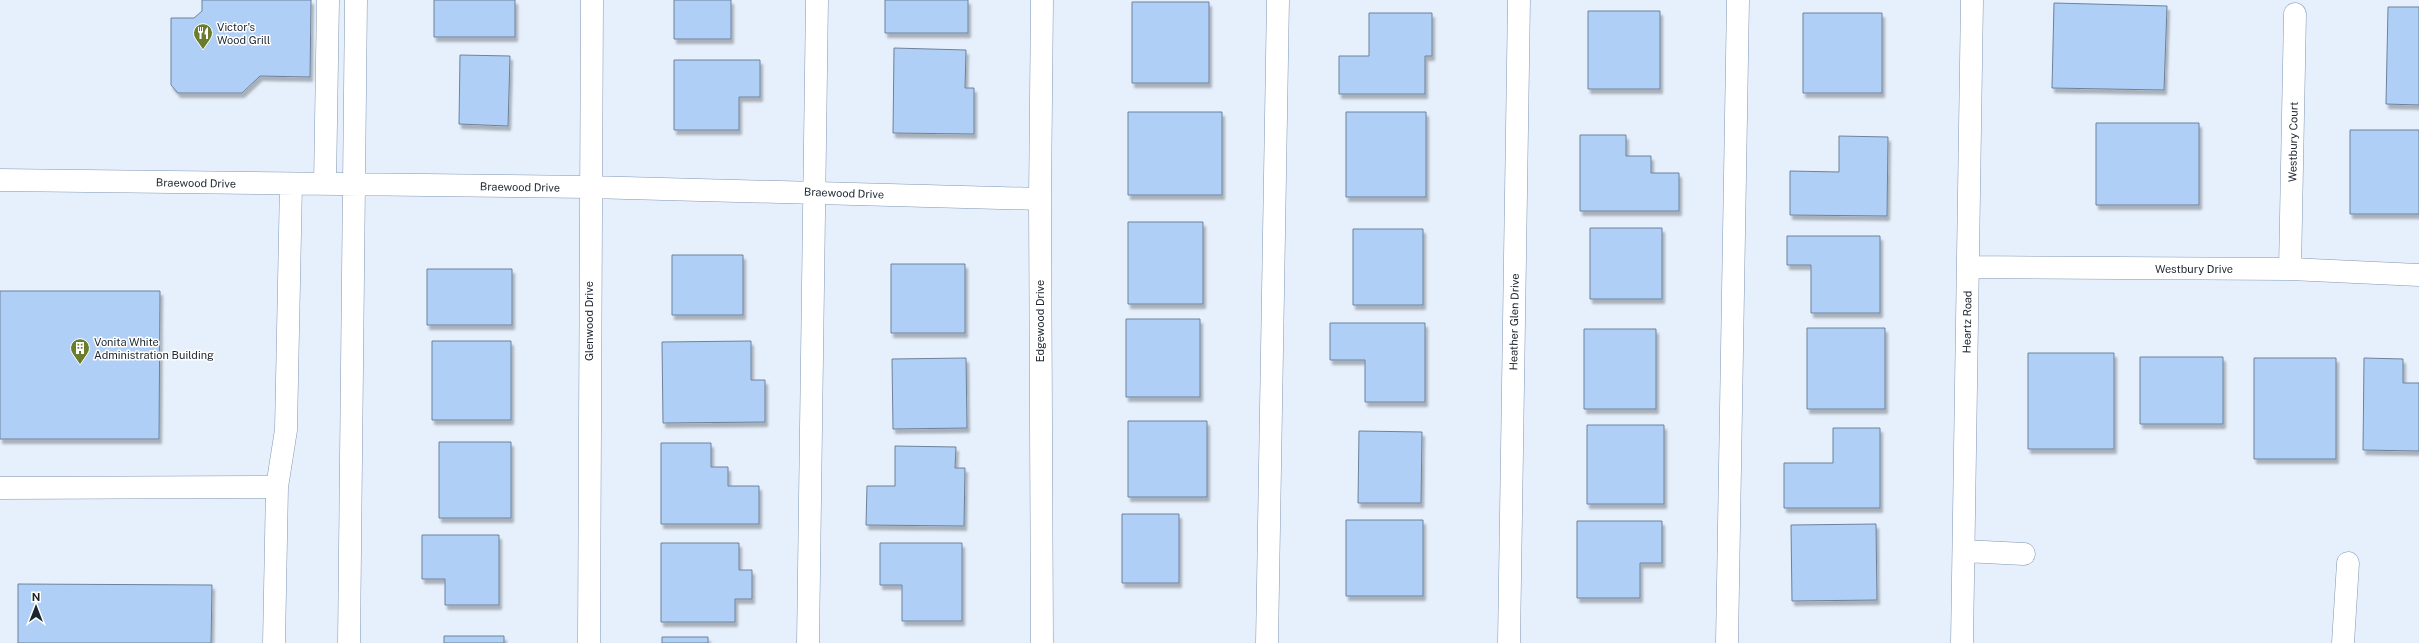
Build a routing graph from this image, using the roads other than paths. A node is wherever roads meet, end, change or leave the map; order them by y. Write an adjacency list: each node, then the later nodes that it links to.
1 (328, 0): 13 (street)
2 (356, 0): 14 (street)
3 (592, 0): 15 (street, Glenwood Drive)
4 (817, 0): 16 (street)
5 (1042, 0): 17 (street, Edgewood Drive)
6 (1278, 0): 31 (street)
7 (1519, 0): 32 (street, Heather Glen Drive)
8 (1738, 0): 33 (street)
9 (1972, 0): 18 (street, Heartz Road)
10 (2295, 14): 19 (street, Westbury Court)
11 (0, 180): 12 (street, Braewood Drive)
12 (291, 184): 13 (street, Braewood Drive); 21 (street)
13 (326, 184): 14 (street, Braewood Drive)
14 (354, 185): 15 (street, Braewood Drive); 27 (street)
15 (589, 188): 16 (street, Braewood Drive); 28 (street, Glenwood Drive)
16 (815, 192): 17 (street, Braewood Drive); 29 (street)
17 (1040, 199): 30 (street, Edgewood Drive)
18 (1968, 267): 19 (street, Westbury Drive); 23 (street, Heartz Road)
19 (2290, 269): 20 (street, Westbury Drive)
20 (2419, 275)
21 (277, 487): 22 (street); 26 (street)
22 (0, 488)
23 (1964, 551): 24 (street); 34 (street, Heartz Road)
24 (2024, 554)
25 (2348, 563): 35 (street)
26 (274, 643)
27 (349, 643)
28 (589, 643)
29 (808, 643)
30 (1042, 643)
31 (1267, 643)
32 (1509, 643)
33 (1726, 643)
34 (1962, 643)
35 (2343, 643)

